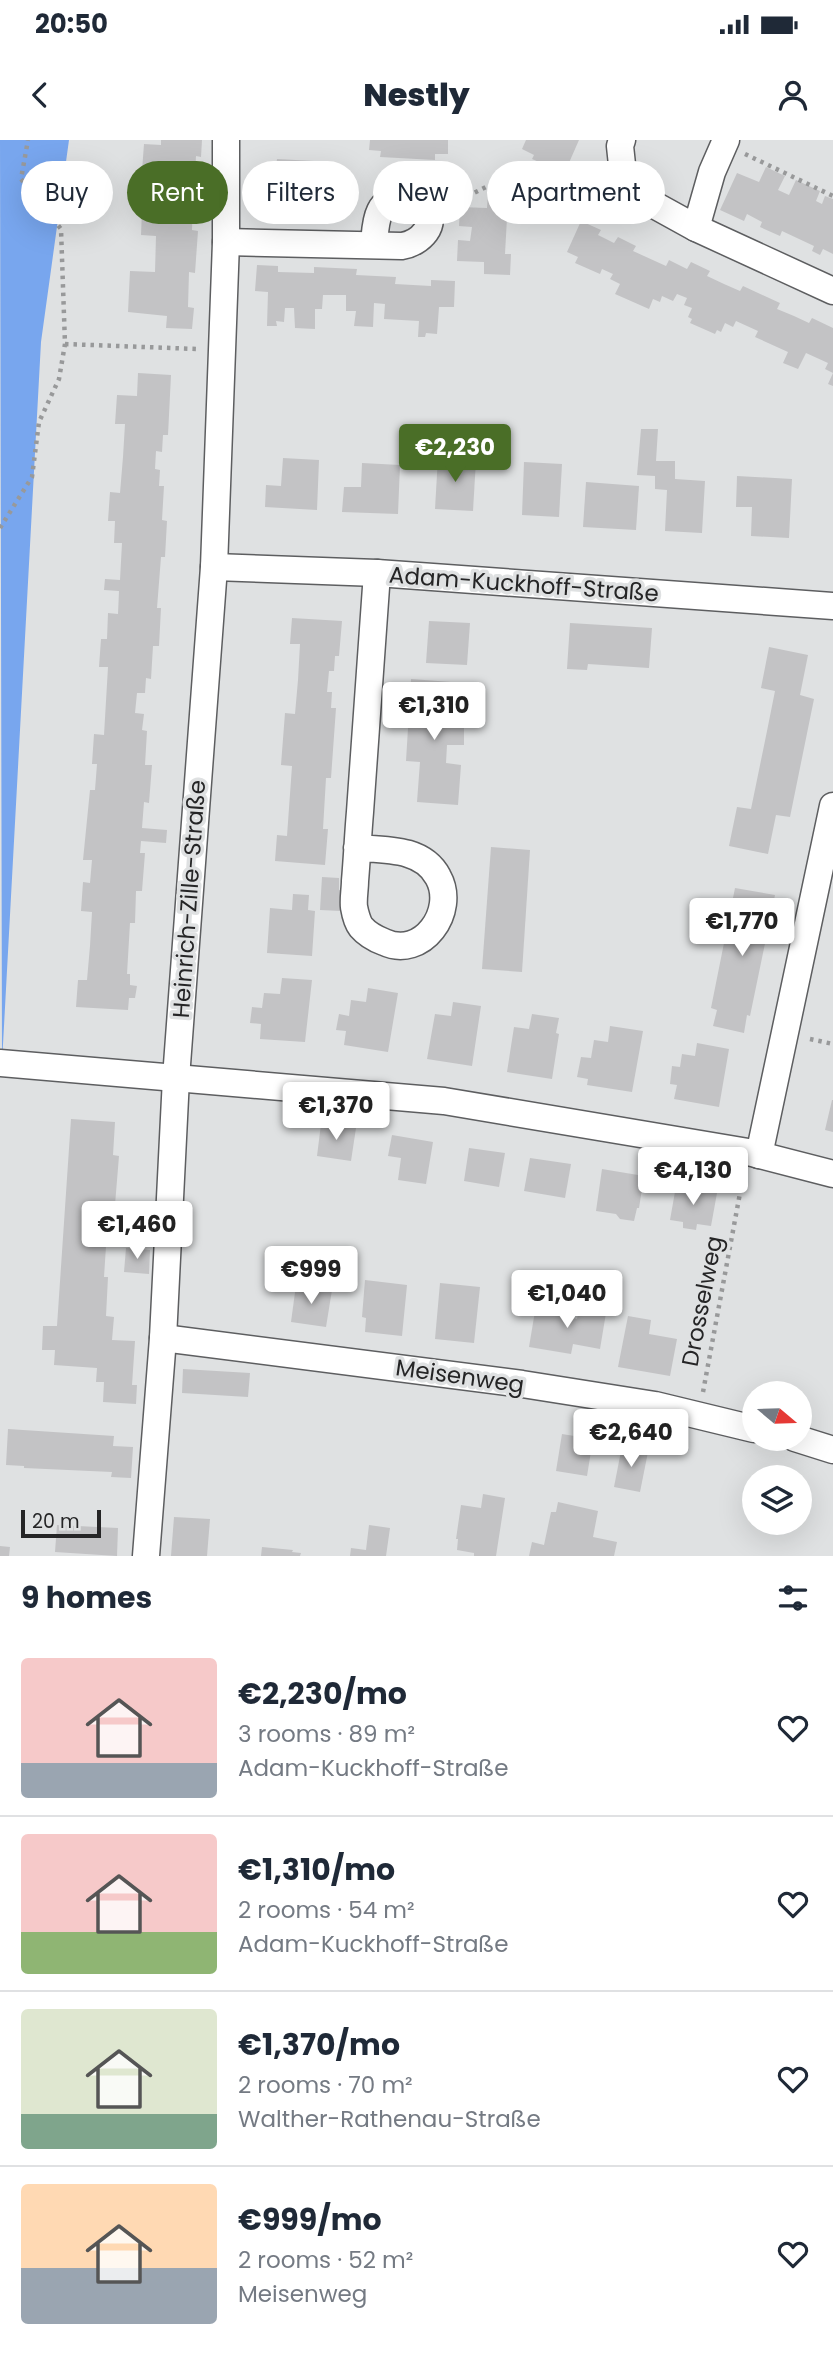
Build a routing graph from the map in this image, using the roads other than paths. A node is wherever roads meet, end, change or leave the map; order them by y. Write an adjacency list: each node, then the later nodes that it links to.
1 (226, 140): 5 (street, Heinrich-Zille-Straße)
2 (622, 140): 4 (street)
3 (725, 142): 4 (street)
4 (696, 228): 7 (street)
5 (226, 242): 6 (street); 8 (street, Heinrich-Zille-Straße)
6 (374, 244): 6 (street)
7 (833, 291)
8 (214, 567): 9 (street, Adam-Kuckhoff-Straße); 14 (street, Heinrich-Zille-Straße)
9 (377, 573): 10 (street, Adam-Kuckhoff-Straße); 12 (street)
10 (833, 607)
11 (833, 806): 15 (street)
12 (358, 848)
13 (0, 1063): 14 (street)
14 (176, 1078): 15 (street); 17 (street, Heinrich-Zille-Straße)
15 (754, 1153): 16 (street)
16 (833, 1174)
17 (163, 1338): 18 (street, Meisenweg); 21 (street, Heinrich-Zille-Straße)
18 (742, 1426)
19 (812, 1443): 20 (street)
20 (833, 1450)
21 (146, 1556)

